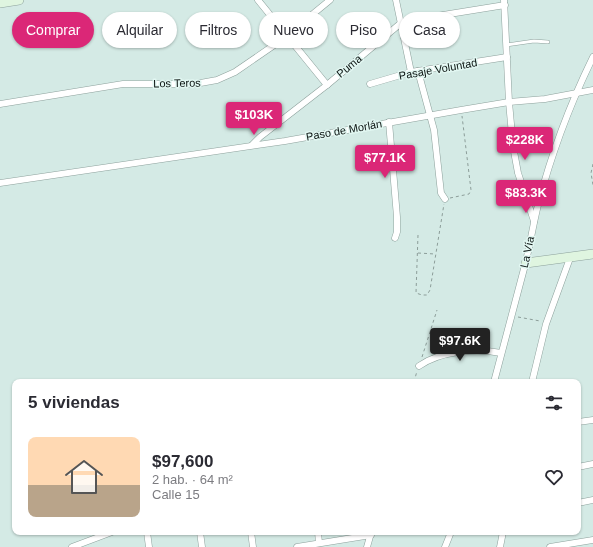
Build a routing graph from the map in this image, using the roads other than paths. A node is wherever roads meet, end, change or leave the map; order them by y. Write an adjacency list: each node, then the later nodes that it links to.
1 (19, 0): 5 (street)
2 (258, 0): 7 (street)
3 (330, 0): 8 (street, Los Teros)
4 (396, 0): 10 (street)
5 (0, 3)
6 (505, 3): 9 (street, Puma); 13 (street)
7 (268, 12)
8 (316, 12)
9 (456, 12)
10 (399, 14)
11 (399, 25): 21 (street, Puma)
12 (548, 42): 13 (lane)
13 (507, 44): 17 (street)
14 (270, 48): 25 (street, Los Teros)
15 (297, 48): 21 (street)
16 (408, 48): 19 (street)
17 (507, 57): 19 (street, Pasaje Voluntad); 24 (street)
18 (593, 57): 23 (street, La Vía)
19 (415, 71): 20 (street, Pasaje Voluntad); 26 (street)
20 (370, 84)
21 (327, 85): 28 (street, Puma)
22 (593, 90): 23 (street, Paso de Morlán)
23 (576, 94): 24 (street, Paso de Morlán); 31 (street, La Vía)
24 (509, 102): 26 (street, Paso de Morlán); 31 (street)
25 (0, 104)
26 (429, 115): 27 (street, Paso de Morlán); 30 (street)
27 (389, 122): 28 (street, Paso de Morlán); 32 (street)
28 (252, 145): 29 (street, Paso de Morlán)
29 (0, 183)
30 (445, 199)
31 (534, 221): 35 (street, La Vía)
32 (395, 238)
33 (593, 254): 34 (street)
34 (570, 258): 35 (street); 39 (street)
35 (526, 263): 36 (street, La Vía)
36 (501, 353): 37 (street); 38 (street, La Vía)
37 (419, 366)
38 (495, 379)
39 (533, 379)
40 (593, 420): 41 (street)
41 (581, 422)
42 (593, 464): 43 (street)
43 (581, 466)
44 (593, 500): 45 (street)
45 (581, 502)
46 (104, 535): 57 (street)
47 (147, 535): 58 (street)
48 (200, 535): 59 (street)
49 (251, 535): 60 (street)
50 (318, 535): 56 (street)
51 (365, 535): 56 (street)
52 (371, 535): 62 (street)
53 (450, 535): 63 (street)
54 (502, 535): 64 (street)
55 (593, 540): 65 (street)
56 (319, 543): 61 (street)
57 (72, 547)
58 (149, 547)
59 (202, 547)
60 (253, 547)
61 (297, 547)
62 (367, 547)
63 (445, 547)
64 (500, 547)
65 (550, 547)

